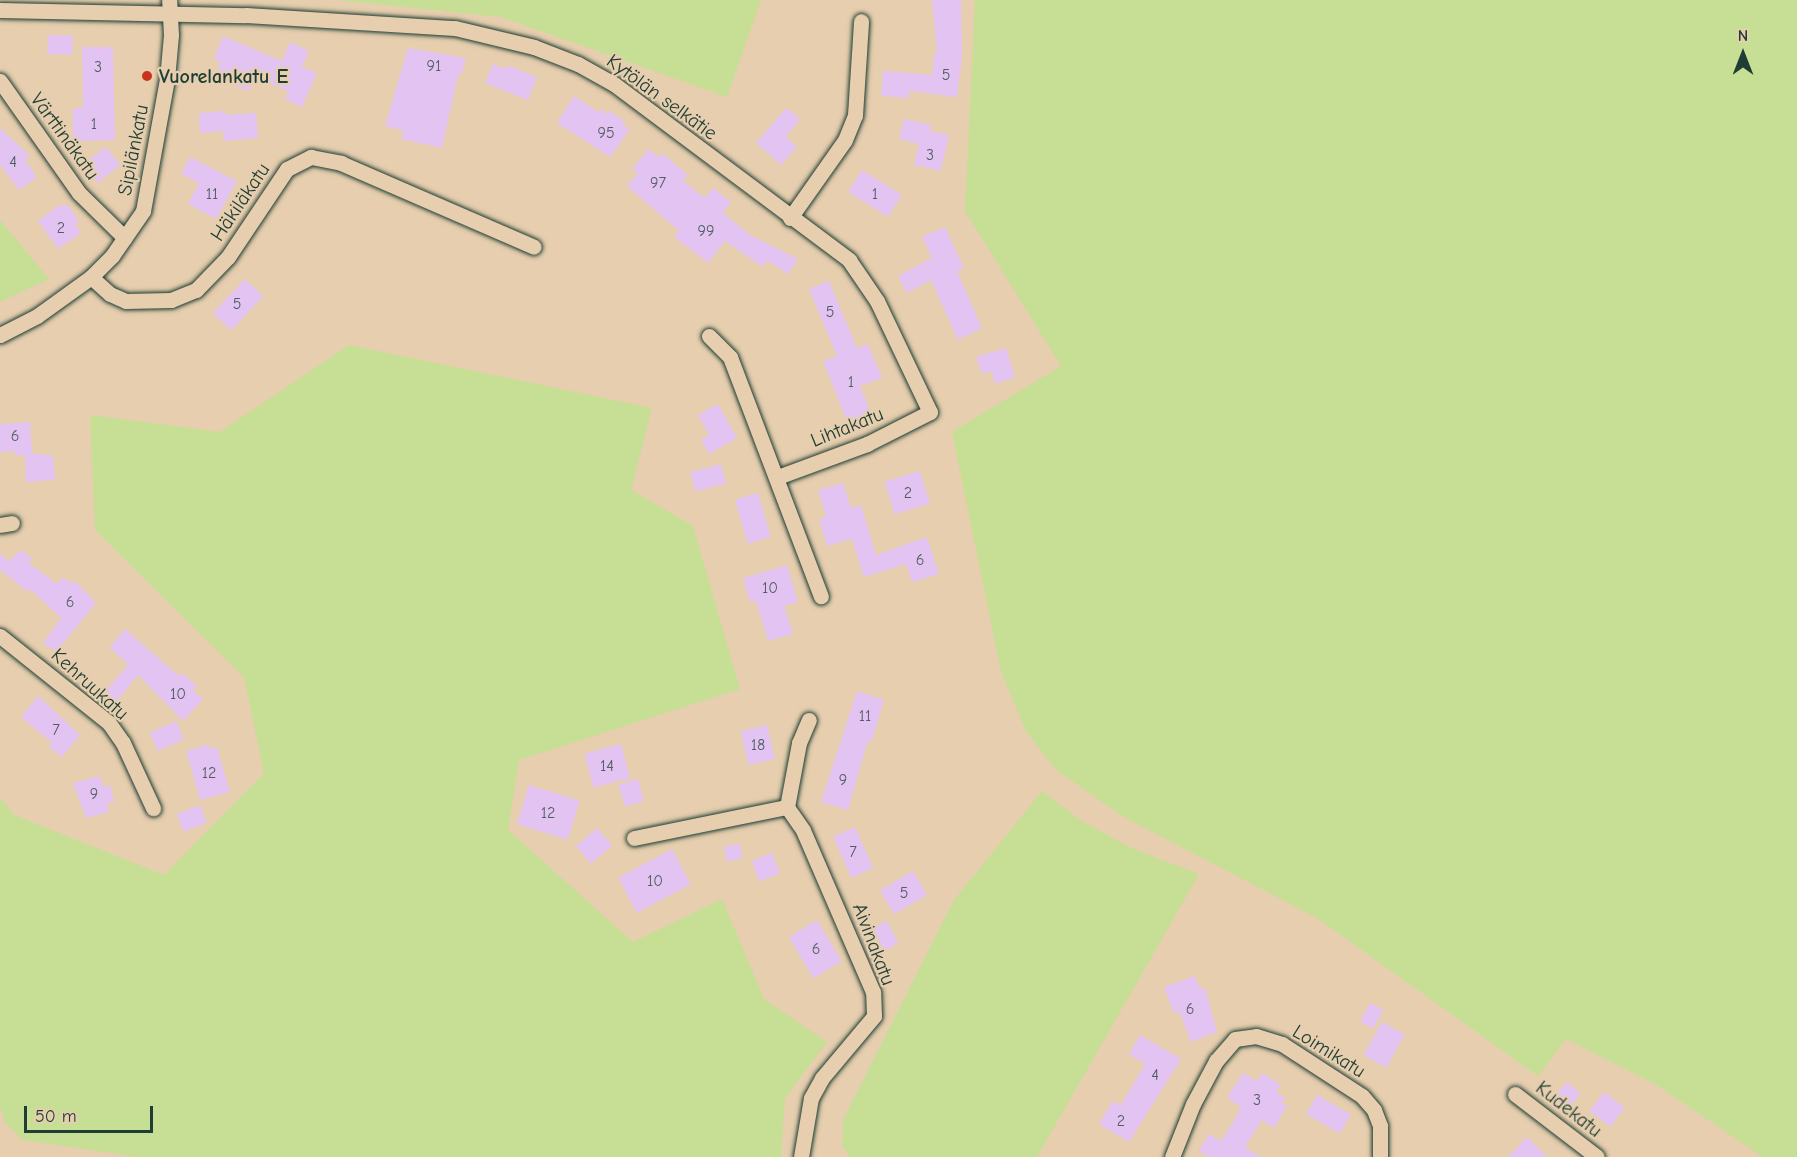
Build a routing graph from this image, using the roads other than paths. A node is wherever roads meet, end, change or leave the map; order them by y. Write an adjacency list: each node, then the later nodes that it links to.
1 (170, 6): 2 (street, Kytölän selkätie); 5 (street, Kytölän selkätie); 6 (street, Sipilänkatu)
2 (0, 10)
3 (861, 21): 5 (street)
4 (0, 81): 6 (street, Värttinäkatu)
5 (790, 218): 11 (street, Kytölän selkätie)
6 (125, 238): 8 (street, Sipilänkatu)
7 (534, 247): 8 (street, Häkiläkatu)
8 (91, 277): 9 (street, Sipilänkatu)
9 (0, 335)
10 (709, 336): 12 (street)
11 (930, 412): 12 (street, Lihtakatu)
12 (778, 477): 13 (street)
13 (821, 597)
14 (0, 636): 17 (street, Kehruukatu)
15 (809, 720): 16 (street)
16 (787, 807): 18 (street); 20 (street, Aivinakatu)
17 (153, 808)
18 (634, 838)
19 (1515, 1094): 23 (street, Kudekatu)
20 (801, 1157)
21 (1172, 1157): 22 (street, Loimikatu)
22 (1380, 1157)
23 (1597, 1157)

